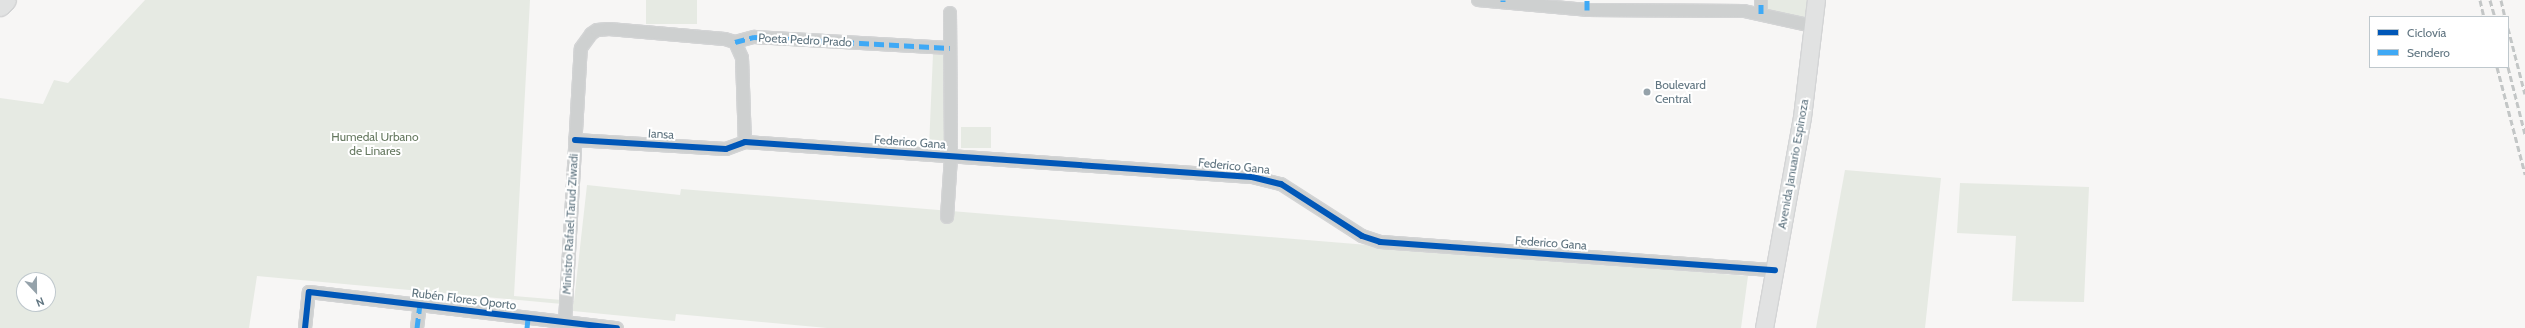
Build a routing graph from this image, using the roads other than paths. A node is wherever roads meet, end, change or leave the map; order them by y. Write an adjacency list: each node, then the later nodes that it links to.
1 (6, 0): 7 (main road)
2 (1478, 0): 5 (street)
3 (1761, 0): 9 (street)
4 (1816, 0): 10 (main road, Avenida Januario Espinoza)
5 (1502, 1): 6 (street)
6 (1587, 5): 9 (street)
7 (0, 6)
8 (950, 13): 13 (street)
9 (1761, 14): 10 (street)
10 (1813, 26): 18 (main road, Avenida Januario Espinoza)
11 (591, 34): 12 (street, Poeta Pedro Prado); 14 (street, Ministro Rafael Tarud Ziwadi)
12 (735, 42): 13 (street, Poeta Pedro Prado); 15 (street)
13 (950, 48): 16 (street)
14 (575, 140): 15 (street, Iansa); 20 (street, Ministro Rafael Tarud Ziwadi)
15 (745, 142): 16 (street, Federico Gana)
16 (951, 156): 17 (street); 18 (street, Federico Gana)
17 (947, 217)
18 (1775, 270): 25 (main road, Avenida Januario Espinoza)
19 (420, 305): 21 (street, Rubén Flores Oporto); 22 (street, Rubén Flores Oporto); 23 (street)
20 (565, 322): 21 (street, Rubén Flores Oporto); 24 (street, Rubén Flores Oporto)
21 (527, 323)
22 (305, 328)
23 (417, 328)
24 (617, 328)
25 (1764, 328)

